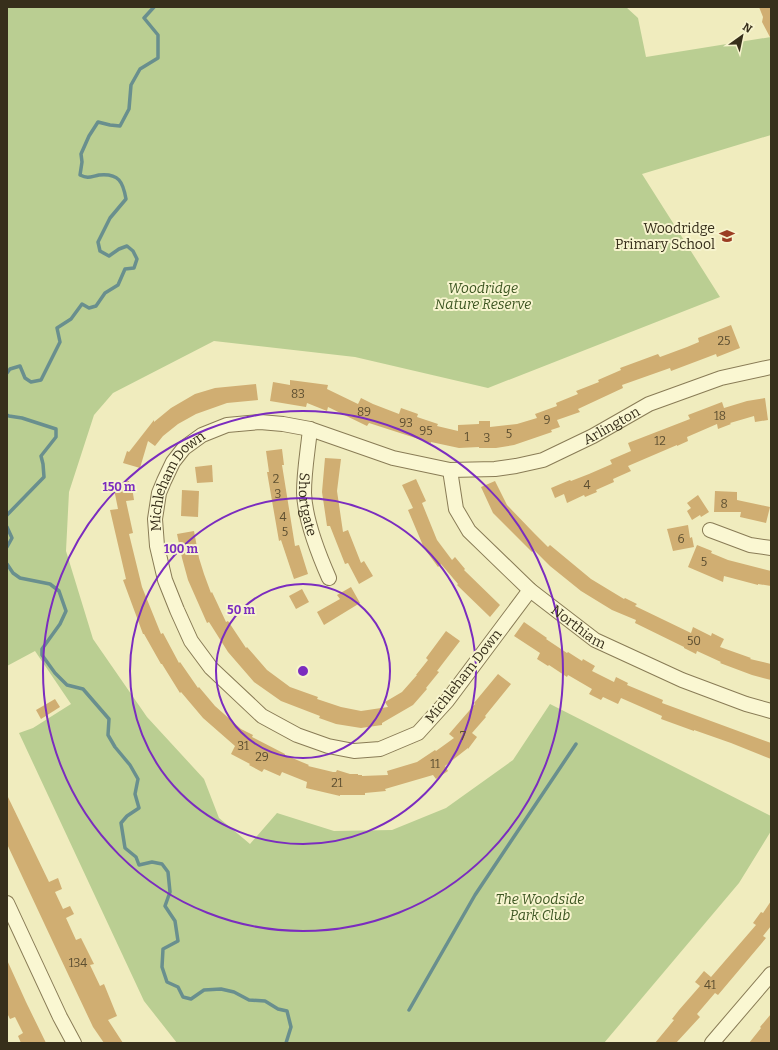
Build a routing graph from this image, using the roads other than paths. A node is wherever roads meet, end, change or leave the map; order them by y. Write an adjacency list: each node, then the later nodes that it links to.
1 (771, 367): 3 (street, Arlington)
2 (310, 429): 3 (street, Michleham Down); 6 (street, Shortgate); 7 (street, Michleham Down)
3 (450, 470): 7 (street, Northiam)
4 (710, 530): 5 (street)
5 (771, 548)
6 (329, 578)
7 (530, 590): 8 (street, Northiam)
8 (771, 711)
9 (7, 903): 11 (street)
10 (771, 974): 12 (street)
11 (74, 1043)
12 (712, 1043)

